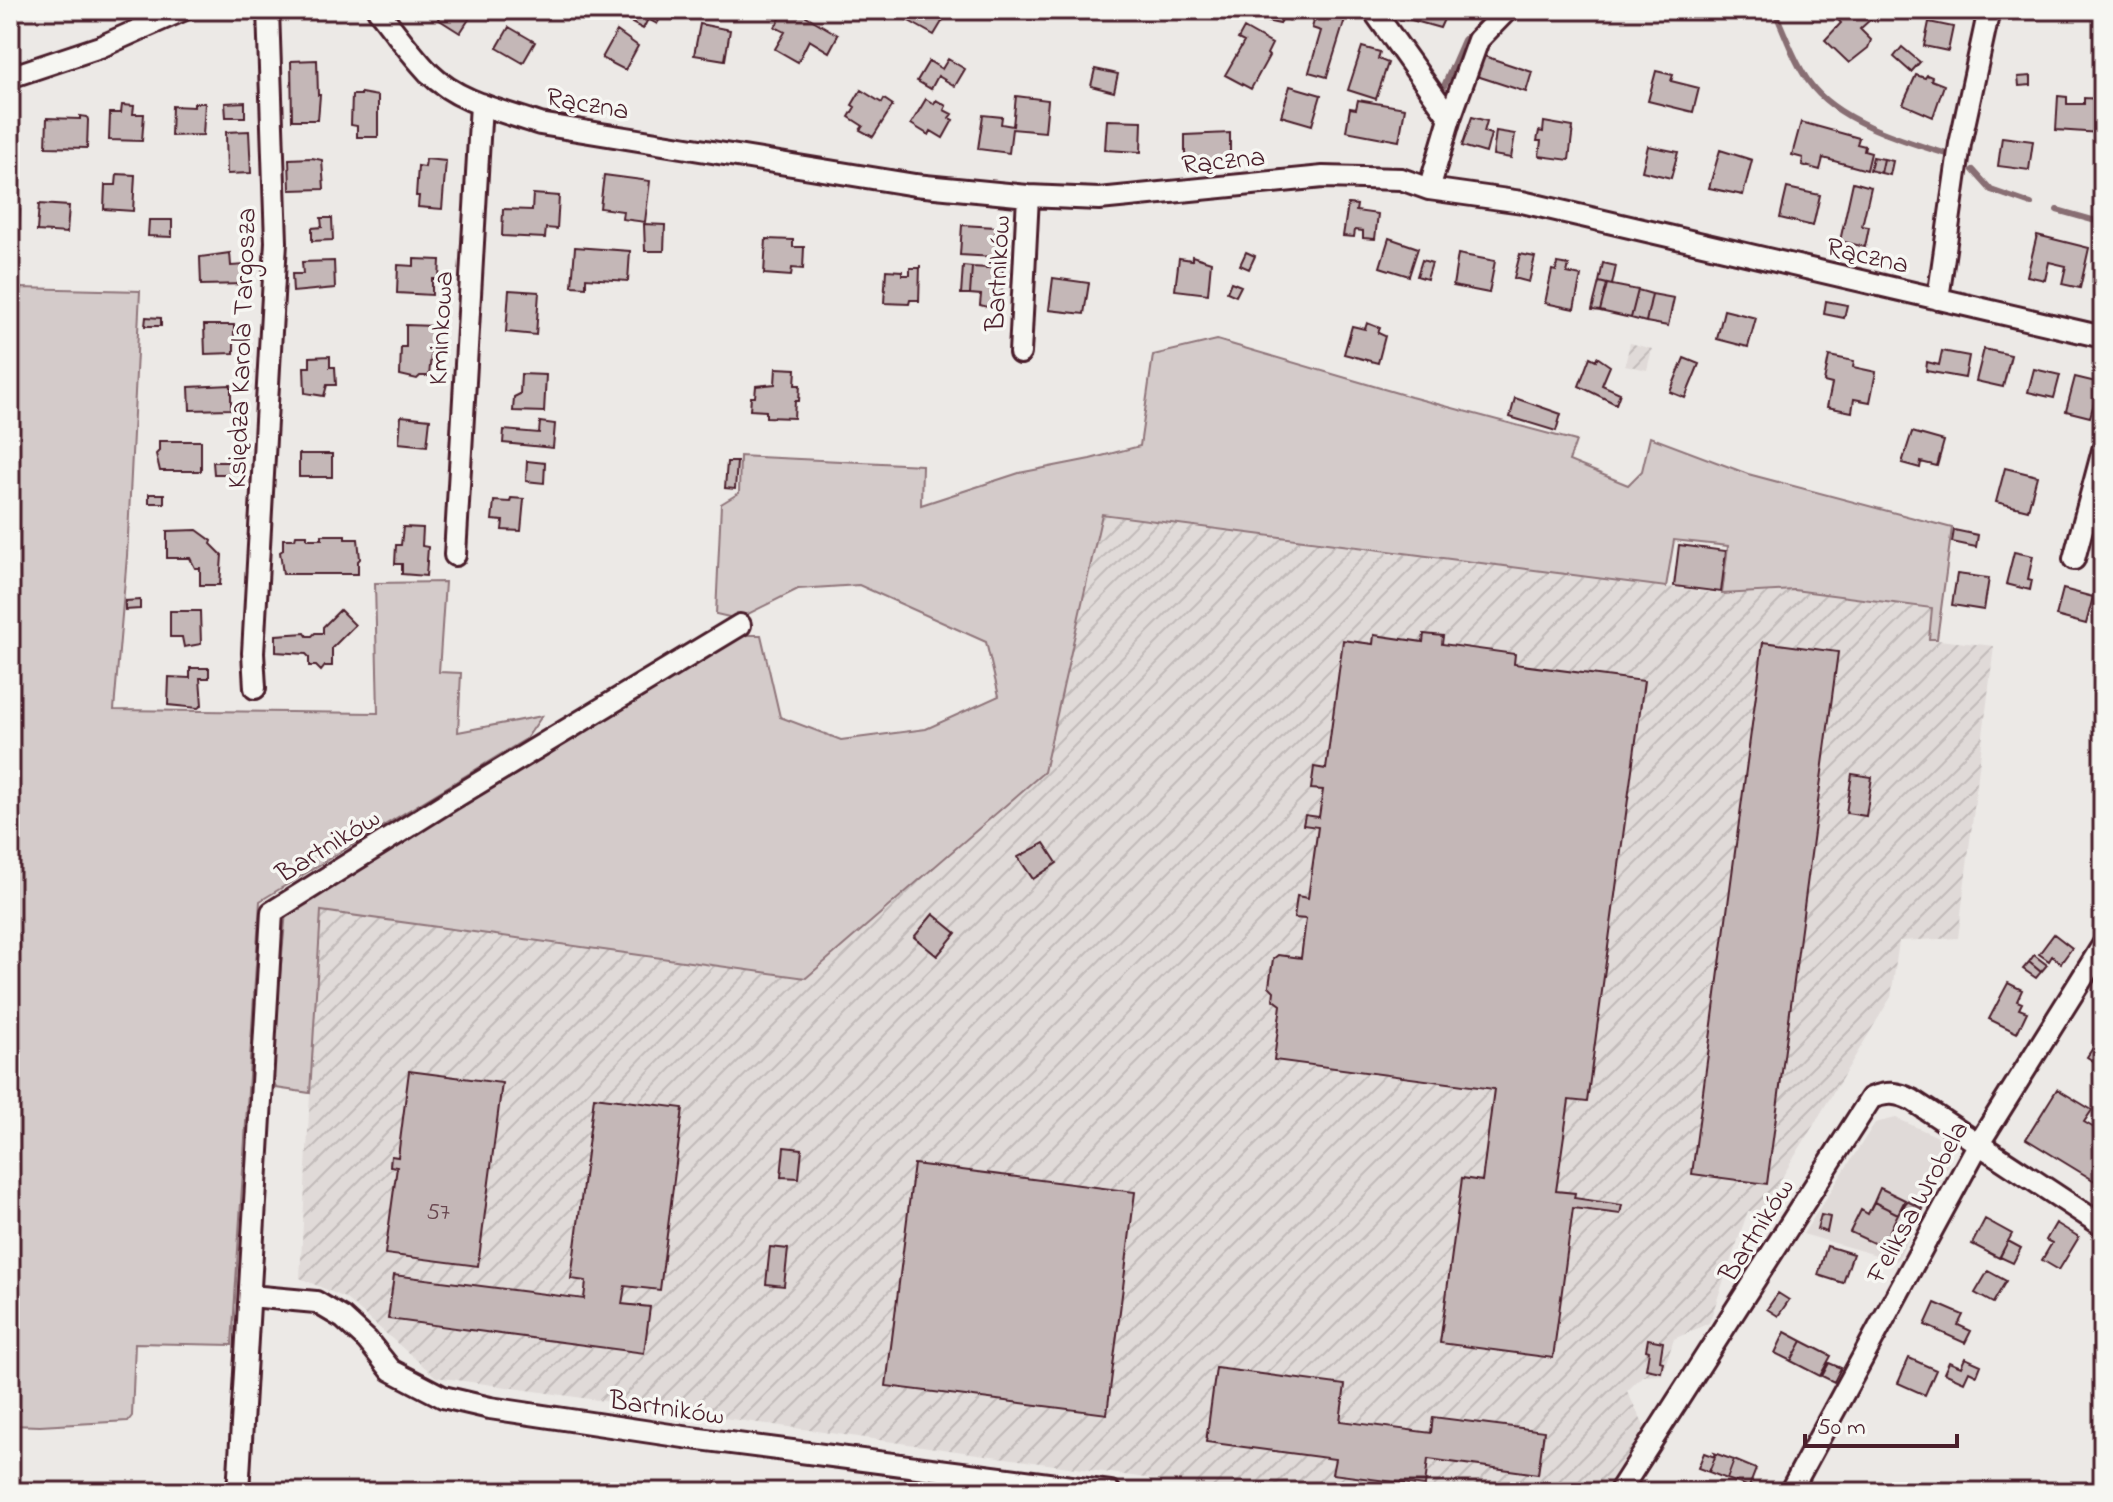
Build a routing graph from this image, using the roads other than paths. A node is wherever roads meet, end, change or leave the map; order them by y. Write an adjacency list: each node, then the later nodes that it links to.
1 (183, 10): 7 (street)
2 (268, 10): 19 (street, Księdza Karola Targosza)
3 (378, 10): 8 (street, Rączna)
4 (1373, 10): 9 (street)
5 (1507, 10): 9 (street)
6 (1989, 10): 12 (street)
7 (10, 77)
8 (481, 104): 11 (street, Rączna); 16 (street, Kminkowa)
9 (1450, 118): 10 (street)
10 (1429, 189): 11 (street, Rączna); 12 (street, Rączna)
11 (1028, 196): 14 (street, Bartników)
12 (1938, 299): 13 (street, Rączna)
13 (2103, 337)
14 (1020, 353)
15 (2103, 450): 17 (street)
16 (455, 555)
17 (2074, 559)
18 (740, 625): 23 (street, Bartników)
19 (255, 688)
20 (2103, 945): 21 (street, Feliksa Wrobela)
21 (1978, 1145): 22 (street, Bartników); 26 (street, Bartników); 27 (street, Feliksa Wrobela)
22 (2103, 1226)
23 (250, 1296): 24 (street, Bartników); 25 (street, Bartników)
24 (238, 1492)
25 (1110, 1492)
26 (1619, 1492)
27 (1790, 1492)

